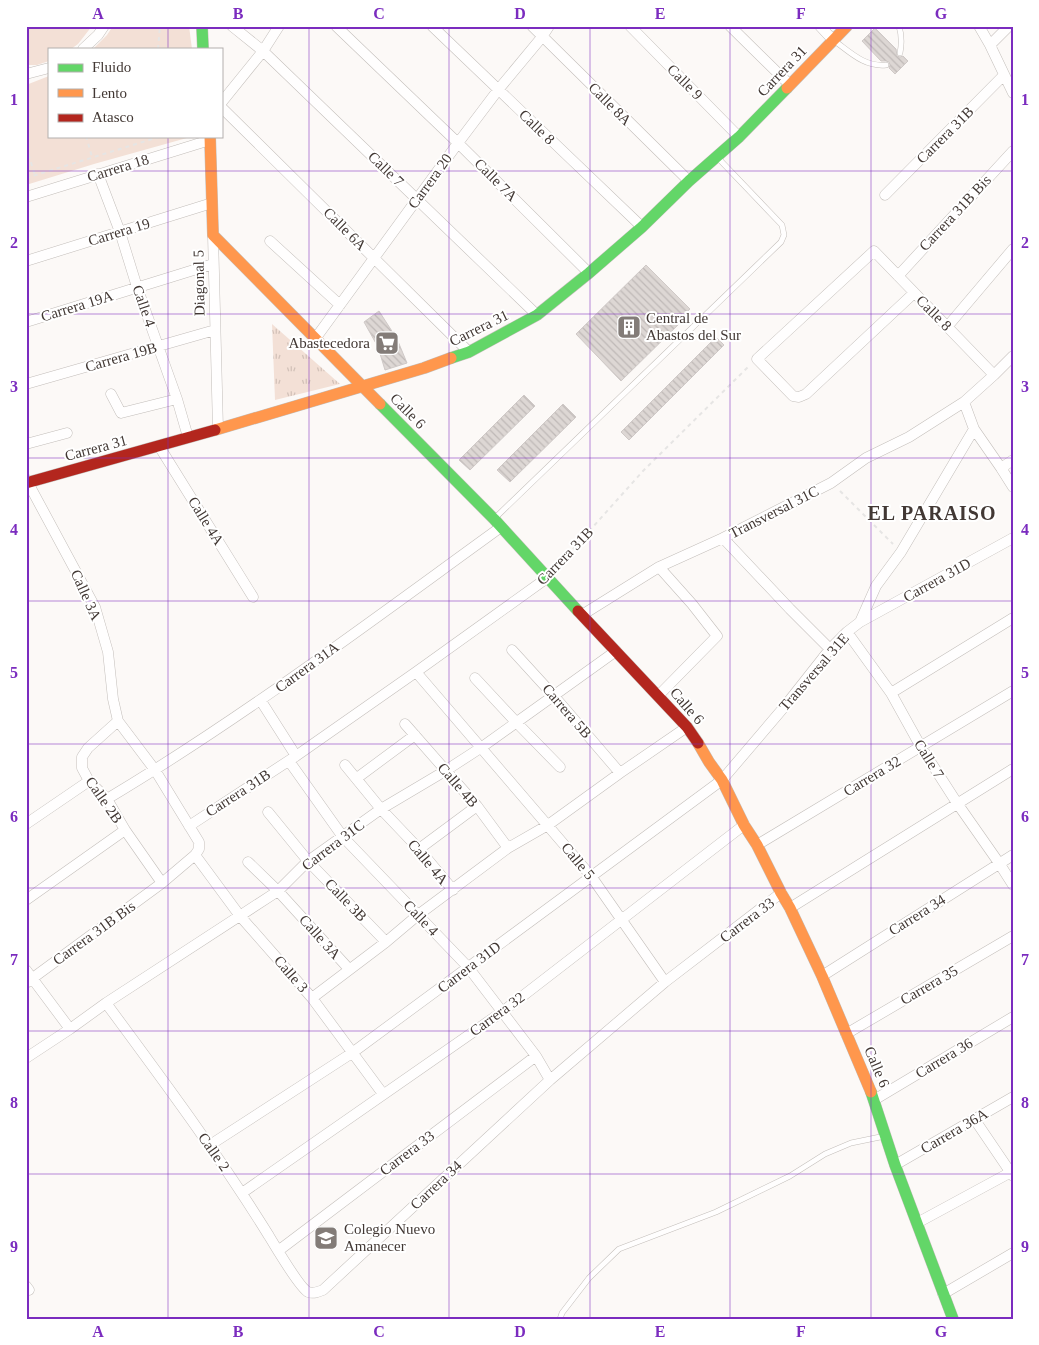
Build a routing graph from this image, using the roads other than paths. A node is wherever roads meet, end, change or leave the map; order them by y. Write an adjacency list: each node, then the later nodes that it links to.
1 (104, 26): 19 (street)
2 (202, 26): 20 (street)
3 (232, 26): 21 (street, Calle 7)
4 (279, 26): 21 (street)
5 (336, 26): 34 (street, Calle 7A)
6 (432, 26): 28 (street, Calle 8)
7 (532, 26): 16 (street, Calle 8A)
8 (549, 26): 16 (street, Carrera 20)
9 (630, 26): 32 (street, Calle 9)
10 (730, 26): 27 (street)
11 (820, 26): 17 (street)
12 (846, 26): 17 (street, Carrera 31)
13 (899, 26): 22 (lane)
14 (979, 26): 18 (street)
15 (1009, 26): 18 (street)
16 (542, 37): 28 (street, Carrera 20); 38 (street, Calle 8A)
17 (833, 40): 23 (lane); 27 (street, Carrera 31)
18 (990, 45): 26 (street)
19 (84, 48)
20 (203, 48)
21 (263, 51): 30 (street); 41 (street, Calle 7)
22 (900, 53)
23 (886, 65)
24 (48, 68): 25 (street)
25 (26, 74)
26 (1004, 76): 29 (street); 39 (street, Carrera 31B)
27 (789, 84): 32 (street, Carrera 31)
28 (498, 90): 34 (street, Carrera 20); 43 (street, Calle 8)
29 (1013, 93)
30 (222, 104)
31 (222, 106): 48 (street, Calle 6A)
32 (739, 137): 36 (street, Carrera 31)
33 (210, 138): 37 (street, Carrera 18); 42 (street, Diagonal 5)
34 (458, 142): 41 (street, Carrera 20); 51 (street, Calle 7A)
35 (1013, 151): 52 (street, Carrera 31B Bis)
36 (716, 156): 38 (street, Carrera 31); 80 (lane)
37 (98, 174): 40 (street, Carrera 18); 44 (street, Calle 4)
38 (689, 181): 43 (street, Carrera 31)
39 (885, 196)
40 (26, 197)
41 (417, 199): 48 (street, Carrera 20); 56 (street, Calle 7)
42 (212, 203): 44 (street, Carrera 19); 45 (street, Diagonal 5)
43 (642, 227): 51 (street, Carrera 31)
44 (120, 232): 49 (street, Carrera 19); 53 (street, Calle 4)
45 (213, 235): 50 (street, Diagonal 5); 60 (street, Calle 6)
46 (270, 241): 55 (street)
47 (1013, 249): 58 (street)
48 (374, 258): 55 (street, Carrera 20); 62 (street, Calle 6A)
49 (26, 261)
50 (214, 264): 53 (street, Carrera 19A); 59 (street, Diagonal 5)
51 (589, 273): 56 (street, Carrera 31)
52 (898, 276): 54 (street, Calle 8); 54 (street, Calle 8)
53 (137, 288): 57 (street, Carrera 19A); 61 (street, Calle 4)
54 (914, 293): 58 (street, Calle 8)
55 (340, 305): 60 (street, Carrera 20)
56 (538, 315): 62 (street, Carrera 31)
57 (26, 322)
58 (947, 327): 64 (street, Calle 8)
59 (215, 330): 61 (street, Carrera 19B); 70 (street, Diagonal 5)
60 (315, 339): 66 (street, Calle 6)
61 (158, 346): 65 (street, Carrera 19B); 68 (street, Calle 4)
62 (469, 352): 66 (street, Carrera 31)
63 (1013, 356): 64 (street)
64 (994, 375): 69 (street)
65 (26, 384)
66 (361, 386): 70 (street, Carrera 31); 80 (street, Calle 6)
67 (111, 394): 68 (street)
68 (177, 399): 73 (street, Calle 4)
69 (964, 402): 71 (street); 81 (street, Transversal 31C)
70 (218, 429): 73 (street, Carrera 31)
71 (974, 429): 77 (street); 88 (street, Transversal 31E)
72 (67, 433): 74 (street)
73 (188, 437): 75 (street, Carrera 31)
74 (26, 444)
75 (159, 446): 78 (street, Carrera 31); 85 (street, Calle 4A)
76 (1013, 460): 77 (street)
77 (1001, 468): 79 (street)
78 (27, 481): 100 (street, Calle 3A)
79 (1013, 488)
80 (497, 523): 84 (street, Calle 6); 99 (street, Carrera 31A)
81 (723, 538): 83 (street, Transversal 31C); 90 (street)
82 (1013, 538): 88 (street, Carrera 31D)
83 (659, 567): 86 (street, Transversal 31C); 98 (street)
84 (547, 578): 86 (street, Calle 6); 93 (street, Carrera 31B)
85 (253, 597)
86 (582, 615): 92 (street, Calle 6)
87 (1013, 618): 96 (street)
88 (860, 622): 89 (street, Transversal 31E)
89 (847, 632): 90 (street, Transversal 31E); 96 (street, Calle 7)
90 (830, 649): 115 (street, Transversal 31E)
91 (512, 650): 97 (street, Carrera 5B)
92 (616, 651): 97 (street, Carrera 31C); 98 (street, Calle 6)
93 (416, 672): 106 (street, Calle 5); 107 (street, Carrera 31B)
94 (475, 678): 101 (street)
95 (1013, 691): 105 (street, Carrera 32)
96 (891, 693): 105 (street, Calle 7)
97 (554, 696): 101 (street, Carrera 31C); 113 (street, Carrera 5B)
98 (658, 696): 103 (street, Calle 6)
99 (261, 701): 107 (street, Calle 4); 110 (street, Carrera 31A)
100 (118, 721): 110 (street); 116 (street, Calle 2B)
101 (516, 722): 106 (street, Carrera 31C); 109 (street)
102 (405, 724): 104 (street, Calle 4B)
103 (687, 728): 113 (street); 115 (street, Calle 6)
104 (415, 735): 112 (street, Calle 4B); 114 (street)
105 (921, 746): 118 (street, Calle 7); 128 (street, Carrera 32)
106 (482, 747): 112 (street, Carrera 31C); 123 (street, Calle 5)
107 (292, 758): 125 (street, Carrera 31B); 127 (street, Calle 4)
108 (346, 765): 114 (street, Calle 4A)
109 (560, 767)
110 (155, 770): 117 (street, Carrera 31A); 125 (street)
111 (1013, 770): 118 (street, Carrera 33)
112 (445, 771): 119 (street, Calle 4B); 120 (street, Carrera 31C)
113 (620, 773): 123 (street)
114 (357, 778): 120 (street, Calle 4A)
115 (722, 780): 124 (street, Calle 6); 136 (street, Carrera 31D)
116 (89, 781): 117 (street, Calle 2B); 122 (street)
117 (107, 800): 126 (street, Calle 2B)
118 (957, 803): 135 (street, Calle 7); 143 (street, Carrera 33)
119 (477, 806): 129 (street, Calle 4B); 130 (street)
120 (381, 809): 127 (street, Carrera 31C); 130 (street, Calle 4A)
121 (268, 812): 133 (street, Calle 3B)
122 (26, 824)
123 (548, 825): 129 (street); 136 (street, Calle 5)
124 (744, 825): 128 (street, Calle 6); 146 (street, Carrera 32)
125 (189, 826): 132 (street)
126 (125, 830): 137 (street, Calle 2B); 142 (street)
127 (343, 837): 133 (street, Carrera 31C); 144 (street, Calle 4)
128 (757, 846): 141 (street, Calle 6)
129 (508, 848): 139 (street)
130 (419, 849): 139 (street, Calle 4A)
131 (1013, 855): 135 (street, Carrera 34)
132 (195, 856): 137 (street, Carrera 31B Bis); 145 (street, Calle 3)
133 (308, 861): 140 (street, Carrera 31C); 148 (street, Calle 3B)
134 (248, 862): 140 (street, Calle 3A)
135 (999, 863): 138 (street, Calle 7); 151 (street, Carrera 34)
136 (591, 876): 146 (street, Calle 5); 149 (street, Carrera 31D)
137 (162, 883): 152 (street, Carrera 31B Bis)
138 (1013, 886)
139 (453, 890): 144 (street)
140 (278, 891): 145 (street, Carrera 31C); 150 (street, Calle 3A)
141 (781, 893): 143 (street, Calle 6); 153 (street, Carrera 33)
142 (26, 900)
143 (790, 908): 151 (street, Calle 6)
144 (418, 915): 148 (street); 149 (street, Calle 4)
145 (240, 916): 154 (street, Calle 3); 155 (street, Carrera 31C)
146 (621, 919): 153 (street, Calle 5); 156 (street, Carrera 32)
147 (1013, 936): 159 (street, Carrera 35)
148 (386, 942): 150 (street)
149 (468, 967): 156 (street, Calle 4); 160 (street, Carrera 31D)
150 (349, 969): 154 (street)
151 (822, 976): 159 (street, Calle 6)
152 (28, 977): 158 (street)
153 (665, 982): 163 (street, Carrera 33)
154 (312, 998): 160 (street, Calle 3)
155 (106, 1003): 158 (street, Carrera 31C); 169 (street, Calle 2)
156 (502, 1012): 161 (street, Calle 4); 164 (street, Carrera 32)
157 (1013, 1017): 166 (street, Carrera 36)
158 (70, 1029): 162 (street, Carrera 31C)
159 (846, 1034): 166 (street, Calle 6)
160 (352, 1053): 164 (street, Calle 3); 169 (street, Carrera 31D)
161 (536, 1056): 163 (street, Calle 4); 174 (street, Carrera 33)
162 (26, 1058)
163 (550, 1080): 176 (street, Carrera 34)
164 (383, 1094): 172 (street, Carrera 32)
165 (1013, 1098): 167 (street, Carrera 36A)
166 (874, 1100): 168 (street, Calle 6)
167 (975, 1120): 170 (street, Carrera 36A); 171 (street)
168 (885, 1136): 170 (street, Calle 6); 178 (lane)
169 (210, 1145): 172 (street, Calle 2)
170 (895, 1164): 173 (street, Calle 6)
171 (1012, 1173): 173 (street)
172 (242, 1193): 174 (street, Calle 2)
173 (917, 1223): 177 (street, Calle 6)
174 (278, 1251): 176 (street, Calle 2)
175 (1013, 1253): 177 (street)
176 (323, 1290)
177 (943, 1294): 179 (street, Calle 6)
178 (560, 1319)
179 (953, 1319)

